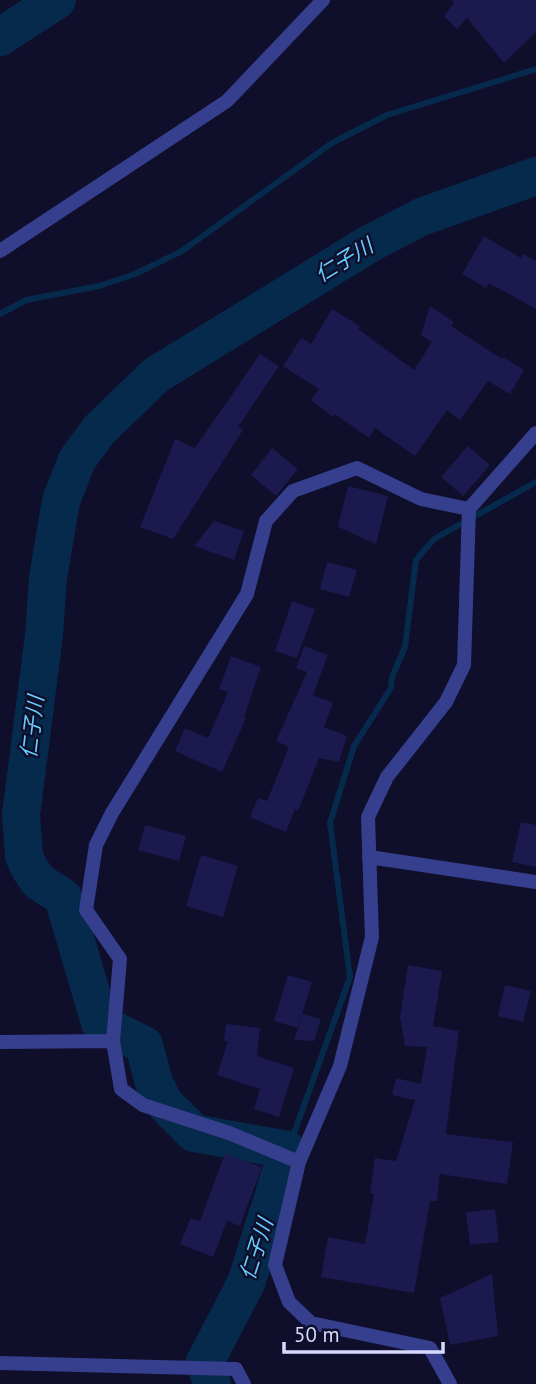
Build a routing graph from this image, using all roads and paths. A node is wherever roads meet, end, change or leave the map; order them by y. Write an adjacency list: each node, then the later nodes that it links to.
1 (323, 0): 2 (street)
2 (0, 251)
3 (536, 433): 4 (street)
4 (469, 509): 5 (street); 7 (street)
5 (369, 856): 6 (street); 9 (street)
6 (536, 881)
7 (113, 1041): 8 (street); 9 (street)
8 (0, 1042)
9 (299, 1162): 12 (street)
10 (0, 1363): 11 (street)
11 (244, 1384)
12 (450, 1384)

